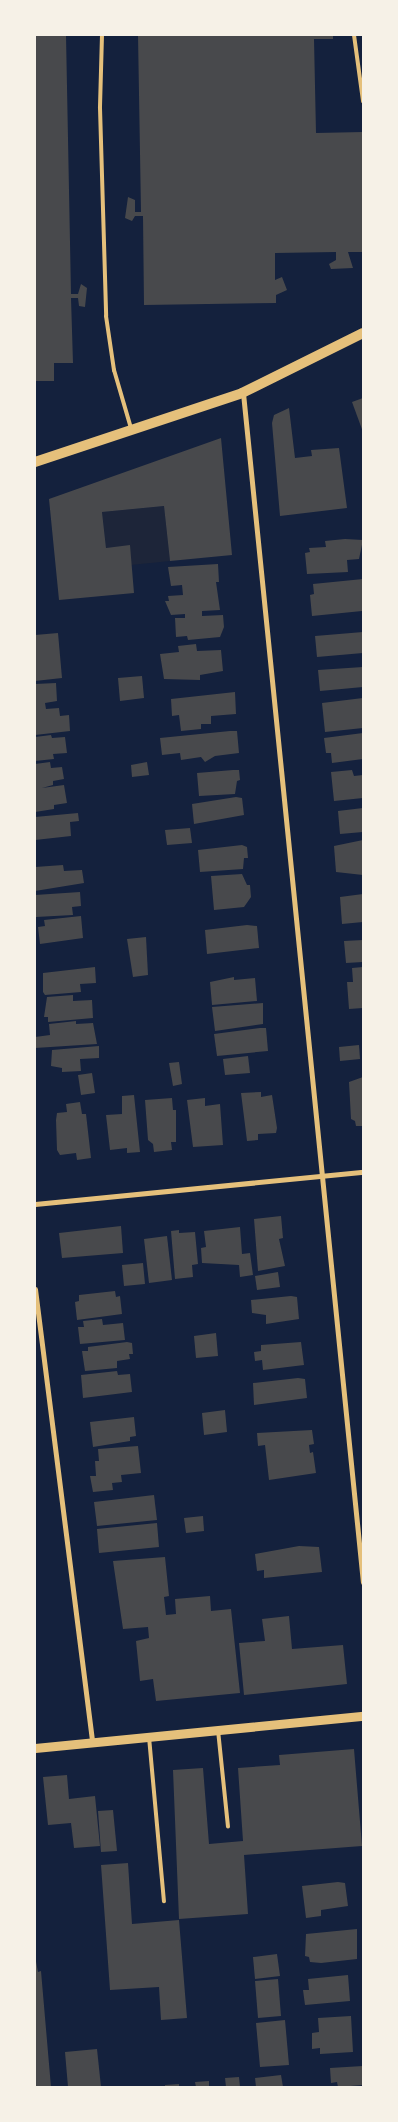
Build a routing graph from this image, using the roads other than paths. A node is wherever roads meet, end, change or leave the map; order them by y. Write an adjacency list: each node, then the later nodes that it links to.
1 (102, 35): 6 (lane)
2 (354, 35): 3 (lane)
3 (363, 101)
4 (363, 333): 5 (main road)
5 (242, 393): 6 (main road); 9 (street)
6 (132, 430): 7 (main road)
7 (35, 462)
8 (363, 1172): 9 (street)
9 (322, 1176): 10 (street); 12 (street)
10 (35, 1204)
11 (35, 1289): 16 (street)
12 (363, 1582)
13 (363, 1716): 14 (street)
14 (218, 1730): 15 (street); 18 (lane)
15 (149, 1737): 16 (street); 19 (lane)
16 (92, 1742): 17 (street)
17 (35, 1748)
18 (228, 1826)
19 (164, 1901)

